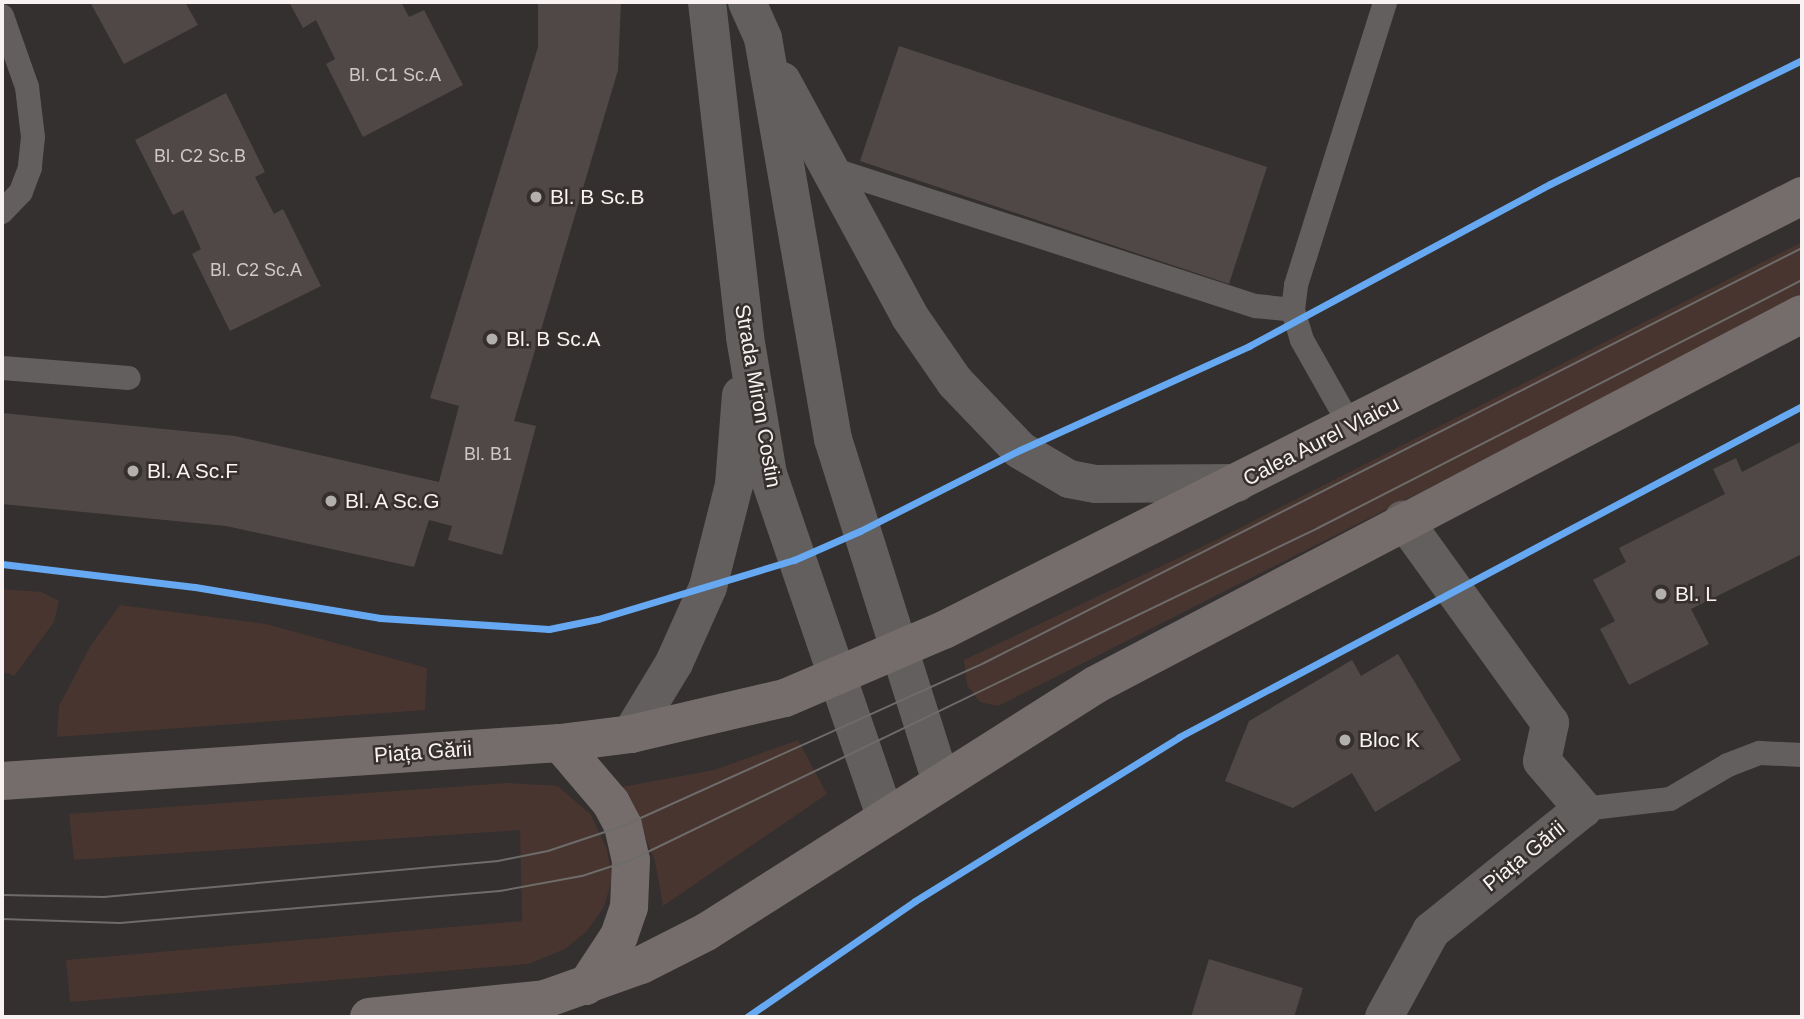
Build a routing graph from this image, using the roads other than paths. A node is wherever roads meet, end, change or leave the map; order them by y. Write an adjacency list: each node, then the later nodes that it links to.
1 (707, 2): 10 (main road, Strada Miron Costin)
2 (1385, 2): 8 (lane)
3 (753, 12): 5 (main road); 16 (main road)
4 (2, 16): 7 (lane)
5 (828, 168): 8 (lane); 14 (main road)
6 (1802, 197): 13 (main road, Calea Aurel Vlaicu)
7 (2, 212)
8 (1293, 310): 13 (lane)
9 (1802, 314): 15 (main road)
10 (745, 337): 17 (main road, Strada Miron Costin); 18 (main road)
11 (2, 368): 12 (lane)
12 (129, 378)
13 (1350, 425): 14 (main road, Calea Aurel Vlaicu)
14 (1239, 483): 16 (main road, Calea Aurel Vlaicu)
15 (1403, 519): 21 (main road); 23 (main road, Piața Gării)
16 (898, 652): 17 (main road, Calea Aurel Vlaicu); 21 (main road)
17 (835, 677): 18 (main road, Piața Gării); 24 (main road, Strada Miron Costin)
18 (631, 734): 19 (main road, Piața Gării)
19 (560, 743): 22 (main road, Piața Gării); 25 (main road)
20 (1802, 755): 23 (lane)
21 (940, 779): 24 (main road)
22 (2, 781)
23 (1583, 809): 27 (main road, Piața Gării)
24 (886, 816): 25 (main road)
25 (586, 986): 26 (main road)
26 (369, 1017)
27 (1384, 1017)

